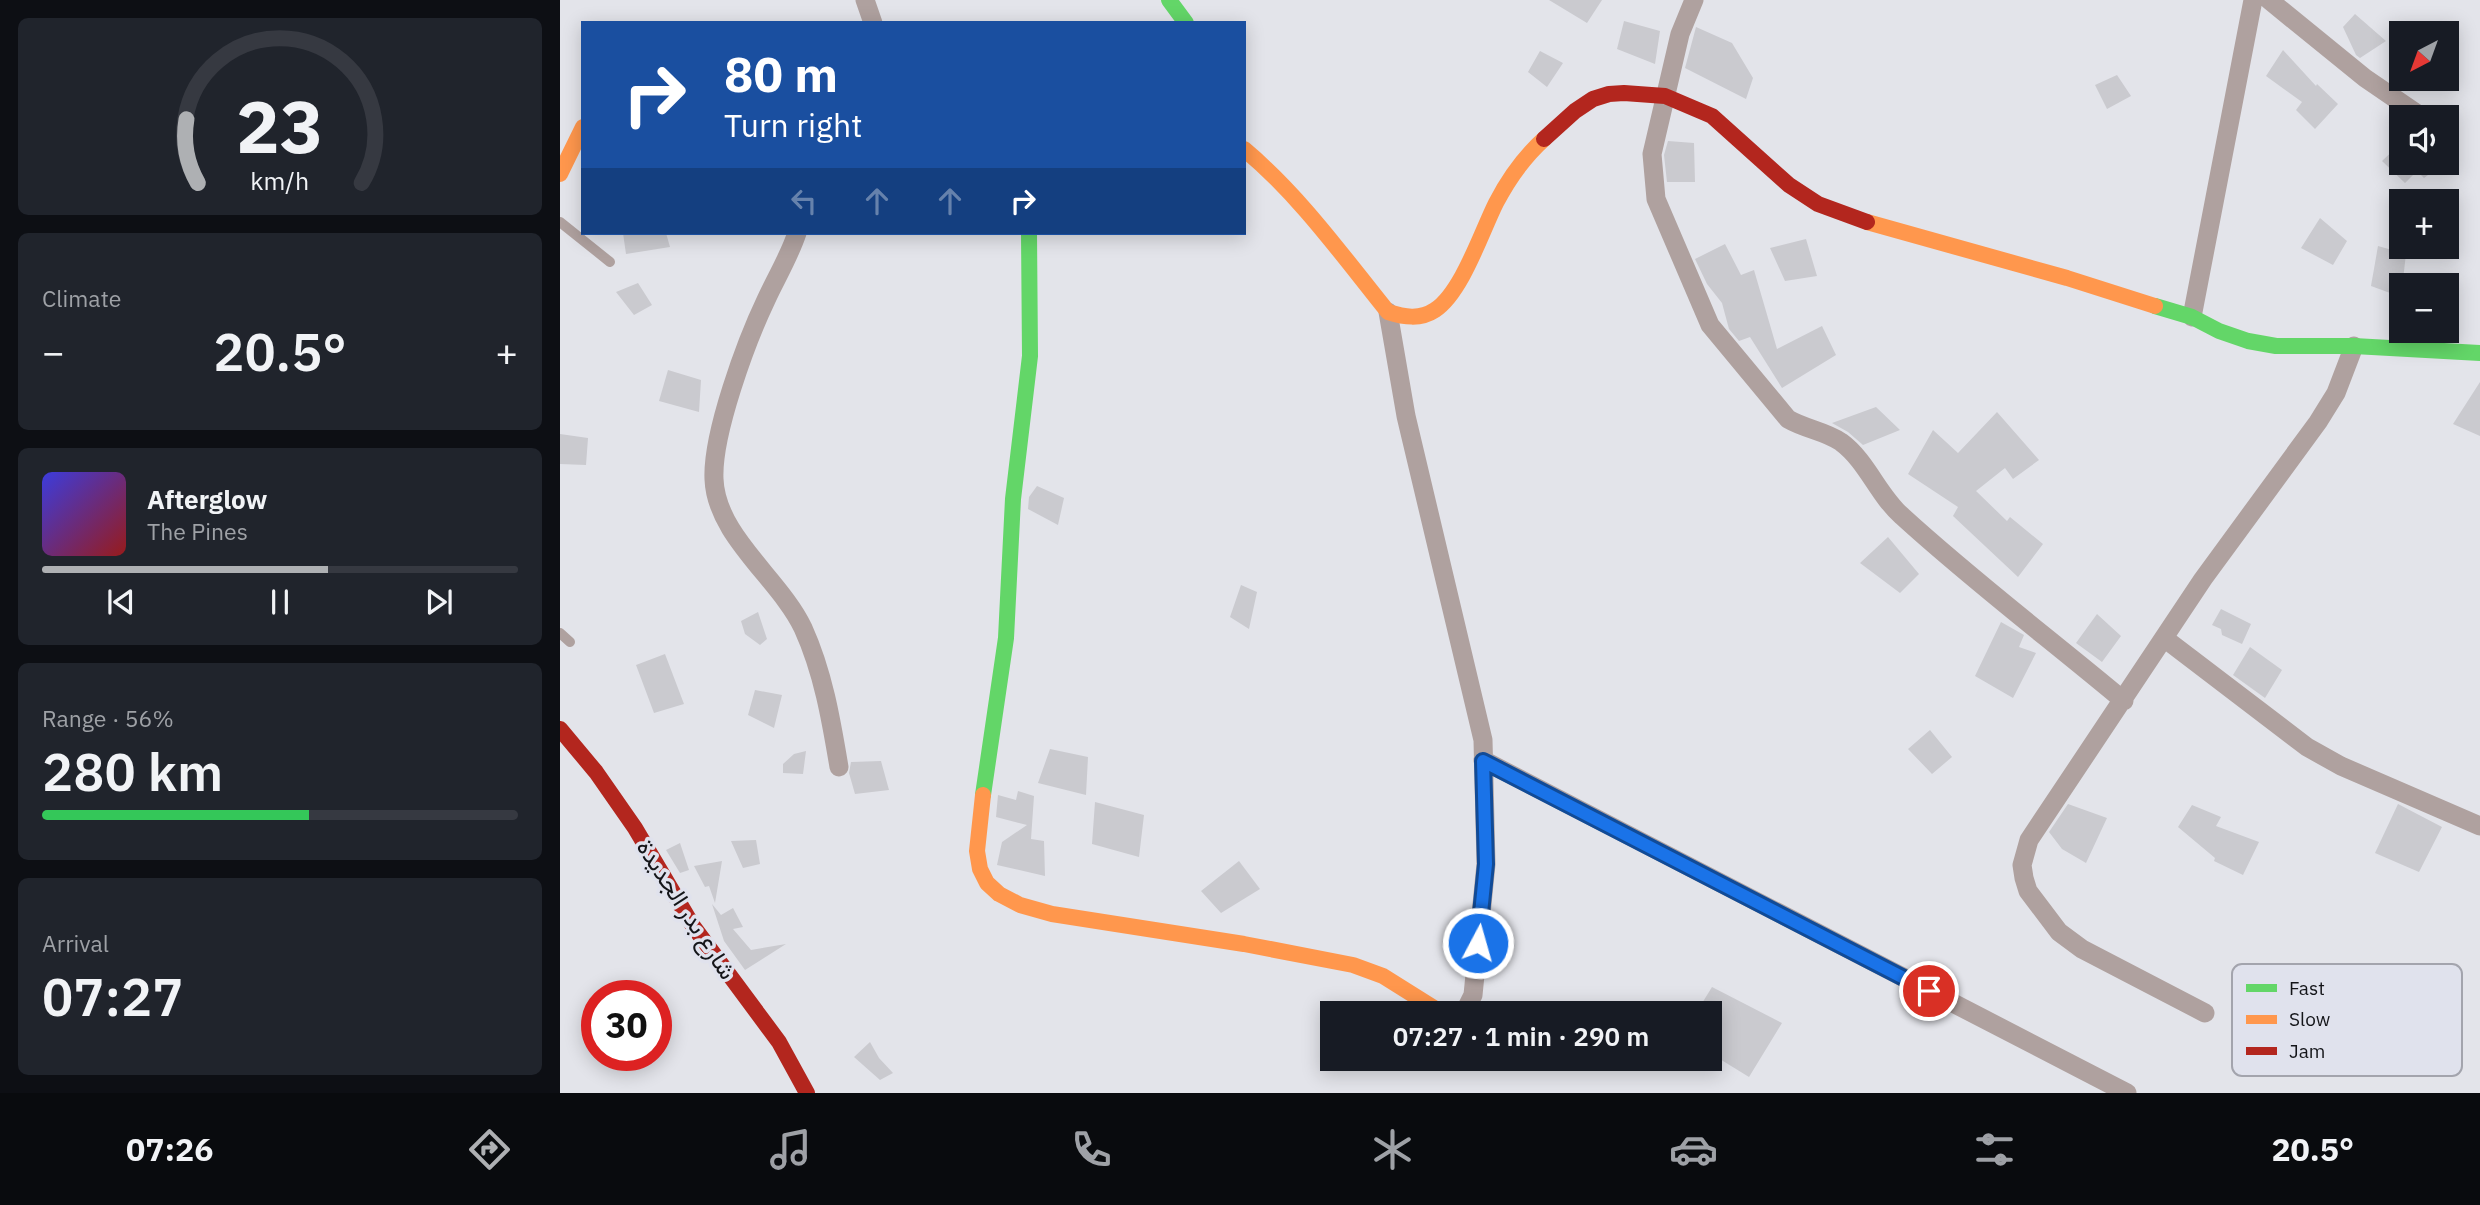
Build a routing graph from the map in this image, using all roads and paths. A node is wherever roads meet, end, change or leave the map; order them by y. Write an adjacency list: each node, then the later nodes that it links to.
1 (865, 0): 6 (street)
2 (1169, 0): 7 (street)
3 (1694, 0): 8 (street)
4 (2253, 0): 18 (street)
5 (2269, 0): 9 (street)
6 (872, 21)
7 (1185, 21)
8 (1665, 96): 17 (street); 18 (street); 24 (street)
9 (2405, 105)
10 (581, 131): 12 (street)
11 (1246, 151): 17 (street)
12 (560, 174)
13 (560, 222): 16 (lane)
14 (796, 235): 28 (street)
15 (1029, 235): 30 (street)
16 (610, 262)
17 (1388, 312): 27 (street)
18 (2192, 317): 19 (street)
19 (2354, 346): 20 (street); 22 (street)
20 (2480, 353)
21 (560, 633): 23 (lane)
22 (2164, 638): 24 (street); 29 (street)
23 (570, 642)
24 (2124, 701): 32 (street)
25 (560, 729): 34 (street, شارع بدر الجديدة)
26 (560, 746): 33 (street, شارع بدر الجديدة)
27 (1483, 761): 31 (street); 35 (street)
28 (839, 766)
29 (2480, 826)
30 (1423, 1001)
31 (1470, 1001)
32 (2205, 1013)
33 (792, 1093)
34 (807, 1093)
35 (2127, 1093)

